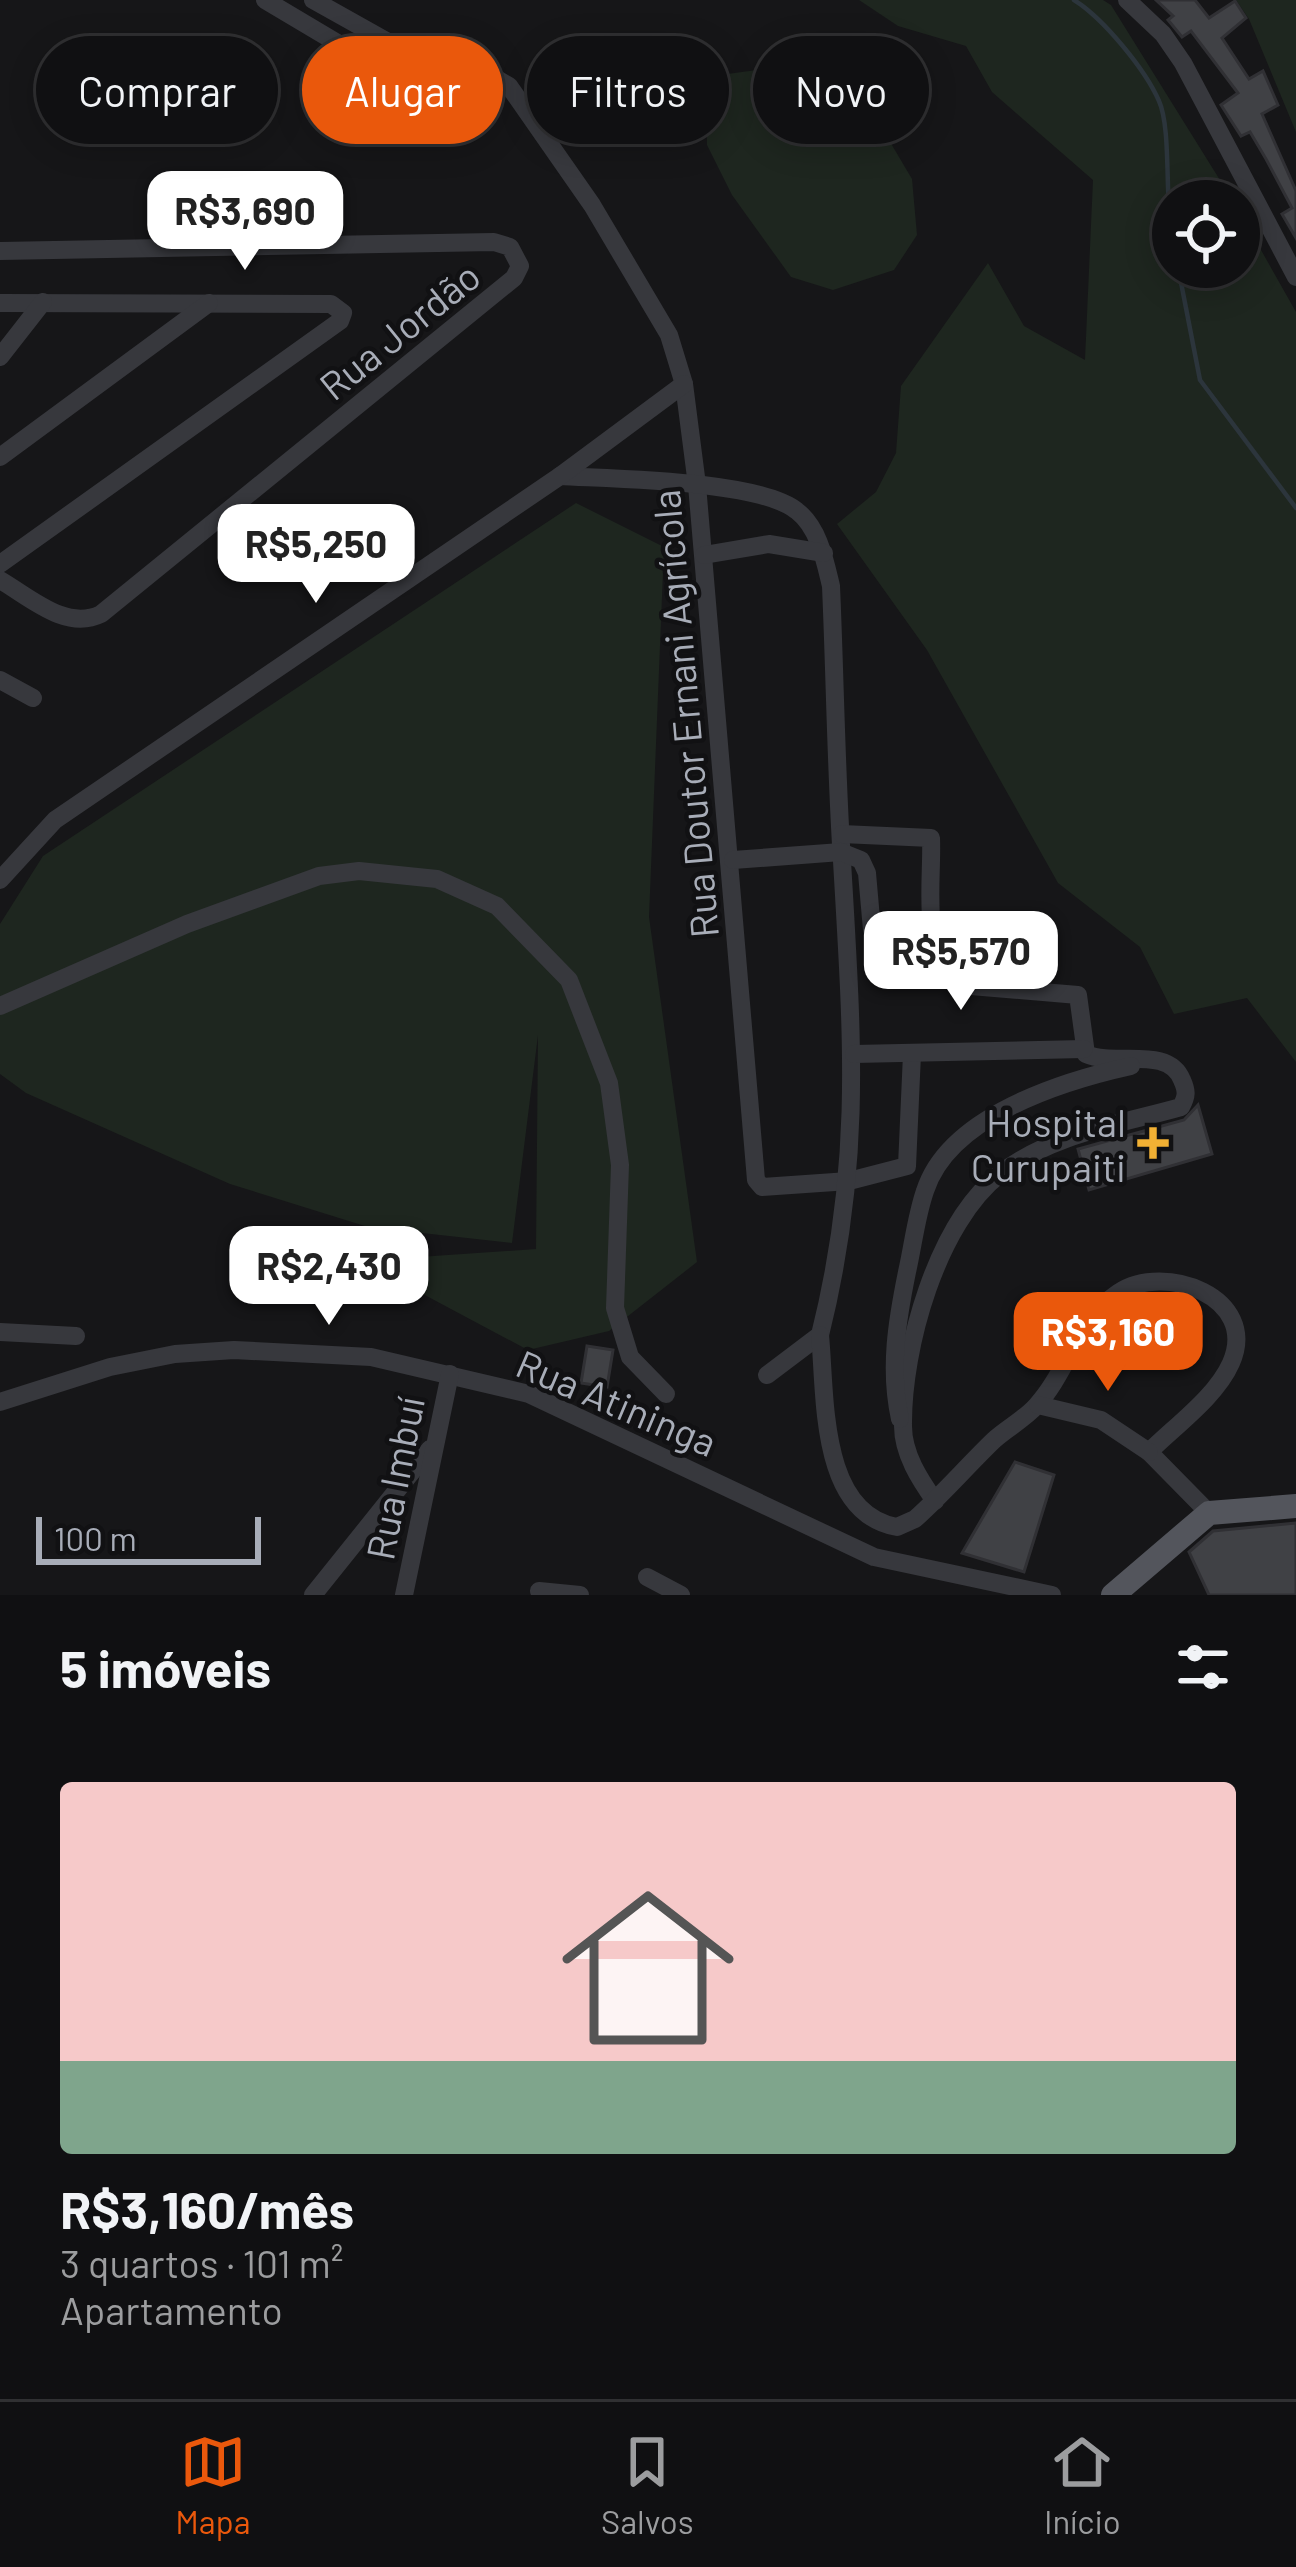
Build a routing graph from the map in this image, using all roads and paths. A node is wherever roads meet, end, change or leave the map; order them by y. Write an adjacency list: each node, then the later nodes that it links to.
1 (266, 0): 4 (street)
2 (313, 0): 11 (street, Rua Doutor Ernani Agrícola)
3 (1127, 0): 6 (street)
4 (326, 36)
5 (0, 251): 18 (street, Rua Jordão)
6 (1296, 278)
7 (43, 302): 8 (street, Rua Jordão); 9 (street, Rua Jordão); 10 (street)
8 (0, 303)
9 (209, 303): 12 (street); 17 (street, Rua Jordão)
10 (0, 357)
11 (684, 384): 13 (street); 14 (street, Rua Doutor Ernani Agrícola)
12 (0, 457)
13 (560, 476): 14 (street); 23 (street)
14 (697, 484): 15 (street); 16 (street, Rua Doutor Ernani Agrícola)
15 (824, 553): 16 (street); 21 (street)
16 (704, 555): 22 (street, Rua Doutor Ernani Agrícola)
17 (0, 564)
18 (0, 580)
19 (0, 680): 20 (street)
20 (33, 698)
21 (841, 843): 22 (street); 24 (street); 24 (street); 27 (street)
22 (733, 860): 30 (street, Rua Doutor Ernani Agrícola)
23 (0, 880)
24 (934, 948): 26 (street)
25 (0, 1006): 36 (street)
26 (1084, 1048): 28 (street); 29 (street)
27 (854, 1054): 28 (street); 30 (street)
28 (912, 1054): 30 (street)
29 (1159, 1060): 39 (street); 39 (street)
30 (849, 1180): 32 (street)
31 (0, 1332): 33 (street)
32 (820, 1335): 35 (street); 42 (street)
33 (76, 1336)
34 (449, 1373): 37 (street, Rua Atininga); 40 (street, Rua Imbuí); 52 (street, Rua Atininga)
35 (767, 1375)
36 (666, 1394)
37 (0, 1402)
38 (1038, 1405): 41 (street); 41 (street); 42 (street)
39 (902, 1428): 42 (street)
40 (431, 1447): 48 (street); 49 (street, Rua Imbuí)
41 (1149, 1452): 44 (street)
42 (935, 1502)
43 (1296, 1506): 44 (main road)
44 (1209, 1513): 47 (main road)
45 (647, 1577): 51 (street)
46 (539, 1591): 50 (street)
47 (1121, 1593)
48 (313, 1595)
49 (404, 1595)
50 (580, 1595)
51 (681, 1595)
52 (1052, 1595)

